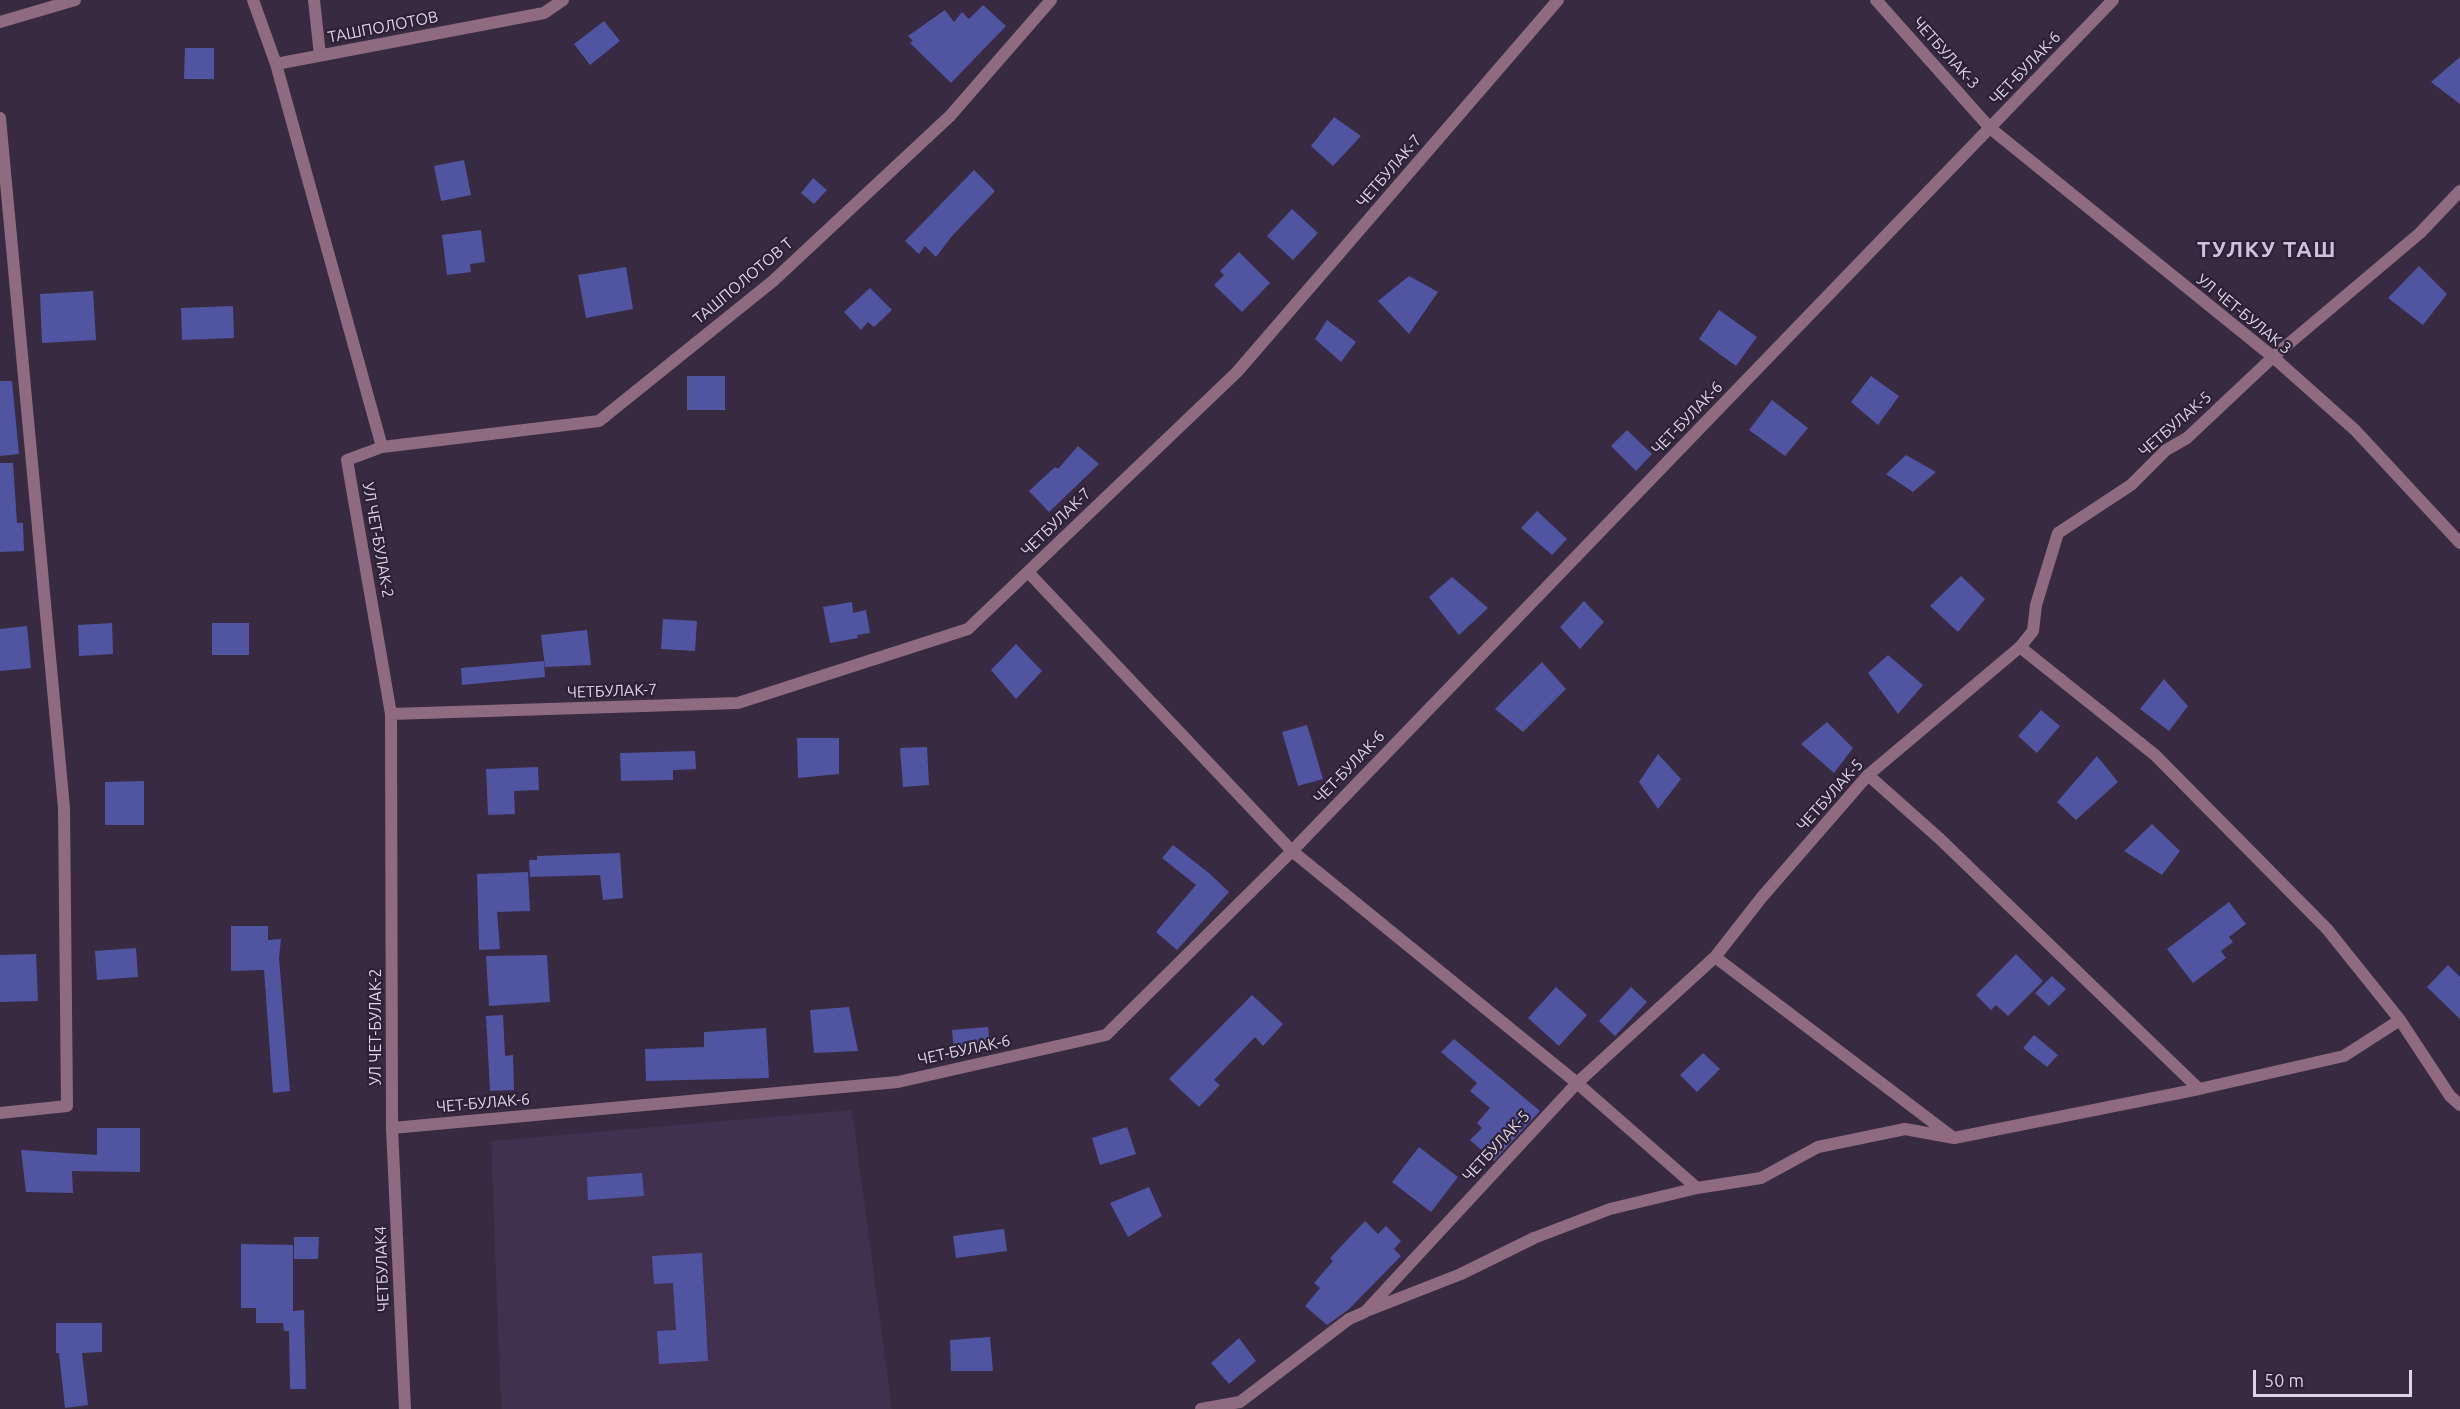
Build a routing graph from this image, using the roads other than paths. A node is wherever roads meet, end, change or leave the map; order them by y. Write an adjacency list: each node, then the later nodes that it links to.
1 (75, 0): 9 (street)
2 (253, 0): 11 (street)
3 (314, 0): 10 (street)
4 (563, 0): 10 (street, ТАШПОЛОТОВ)
5 (1051, 0): 17 (street, ТАШПОЛОТОВ Т)
6 (1558, 0): 19 (street, ЧЕТБУЛАК-7)
7 (1876, 0): 13 (street, ЧЕТБУЛАК-3)
8 (2113, 0): 13 (street, ЧЕТ-БУЛАК-6)
9 (0, 22)
10 (320, 55): 11 (street, ТАШПОЛОТОВ)
11 (276, 64): 17 (street)
12 (0, 118): 15 (street)
13 (1990, 128): 16 (street, УЛ ЧЕТ-БУЛАК 3); 23 (street, ЧЕТ-БУЛАК-6)
14 (2460, 191): 16 (street, ЧЕТБУЛАК-5)
15 (4, 210): 29 (street)
16 (2273, 357): 18 (street, УЛ ЧЕТ-БУЛАК 3); 20 (street, ЧЕТБУЛАК-5)
17 (382, 447): 21 (street, УЛ ЧЕТ-БУЛАК-2)
18 (2460, 543)
19 (1028, 572): 21 (street, ЧЕТБУЛАК-7); 23 (street)
20 (2020, 647): 22 (street, ЧЕТБУЛАК-5); 25 (street)
21 (391, 714): 30 (street, УЛ ЧЕТ-БУЛАК-2)
22 (1868, 776): 24 (street, ЧЕТБУЛАК-5); 27 (street)
23 (1292, 851): 26 (street); 30 (street, ЧЕТ-БУЛАК-6)
24 (1715, 957): 26 (street, ЧЕТБУЛАК-5); 31 (street)
25 (2400, 1020): 27 (street); 28 (street)
26 (1577, 1083): 32 (street); 33 (street, ЧЕТБУЛАК-5)
27 (2199, 1089): 31 (street)
28 (2460, 1105)
29 (0, 1113)
30 (392, 1128): 34 (street, ЧЕТБУЛАК4)
31 (1954, 1138): 32 (street)
32 (1697, 1188): 33 (street)
33 (1365, 1312): 35 (street, ЧЕТБУЛАК-5)
34 (405, 1409)
35 (1201, 1409)

